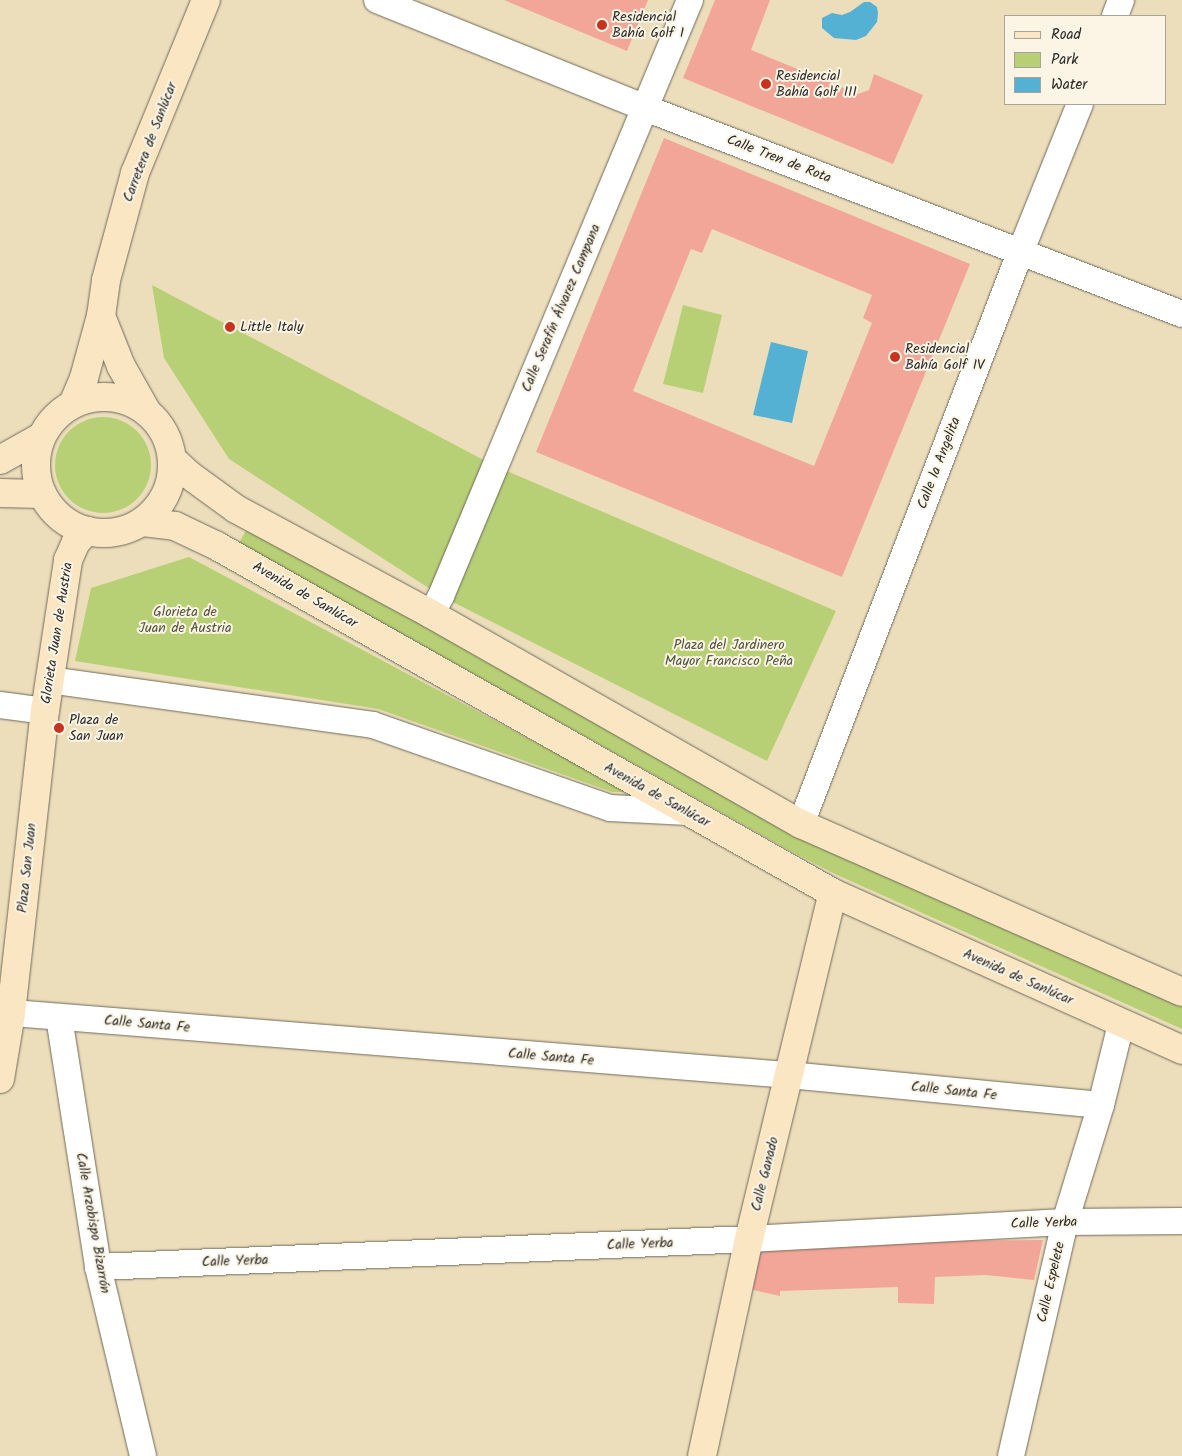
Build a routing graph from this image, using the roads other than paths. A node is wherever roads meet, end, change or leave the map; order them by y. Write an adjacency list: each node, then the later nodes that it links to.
1 (206, 0): 10 (main road, Carretera de Sanlúcar)
2 (377, 0): 7 (street, Calle Tren de Rota)
3 (690, 0): 7 (street, Calle Serafín Álvarez Campana)
4 (1121, 0): 5 (street)
5 (1115, 15)
6 (1080, 105): 8 (street, Calle la Angelita)
7 (645, 108): 8 (street, Calle Tren de Rota); 20 (street, Calle Serafín Álvarez Campana)
8 (1020, 252): 9 (street, Calle Tren de Rota); 25 (street, Calle la Angelita)
9 (1182, 314)
10 (101, 316): 11 (main road, Carretera de Sanlúcar); 12 (main road, Carretera de Sanlúcar)
11 (73, 404): 12 (main road); 13 (main road)
12 (147, 412): 14 (main road)
13 (42, 437): 15 (main road); 17 (main road)
14 (172, 459): 18 (main road); 20 (main road)
15 (0, 460)
16 (0, 493): 17 (main road)
17 (42, 494): 19 (main road)
18 (143, 522): 19 (main road); 24 (main road, Avenida de Sanlúcar)
19 (87, 531): 21 (main road, Glorieta Juan de Austria)
20 (431, 614): 25 (main road)
21 (50, 680): 23 (main road, Glorieta Juan de Austria); 24 (street)
22 (0, 705): 23 (street)
23 (45, 711): 28 (main road, Plaza San Juan)
24 (688, 812): 26 (main road, Avenida de Sanlúcar)
25 (801, 824): 27 (main road)
26 (833, 892): 30 (main road, Avenida de Sanlúcar); 32 (main road, Calle Ganado)
27 (1182, 992)
28 (7, 1016): 29 (street, Calle Santa Fe); 33 (main road, Plaza San Juan)
29 (59, 1017): 32 (street, Calle Santa Fe); 38 (street, Calle Arzobispo Bizarrón)
30 (1121, 1024): 31 (main road, Avenida de Sanlúcar); 34 (street, Calle Espelete)
31 (1182, 1050)
32 (789, 1075): 34 (street, Calle Santa Fe); 37 (main road, Calle Ganado)
33 (0, 1079)
34 (1101, 1105): 36 (street, Calle Espelete)
35 (1182, 1221): 36 (street, Calle Yerba)
36 (1065, 1222): 37 (street, Calle Yerba); 41 (street, Calle Espelete)
37 (749, 1239): 38 (street, Calle Yerba); 40 (main road, Calle Ganado)
38 (98, 1267): 39 (street, Calle Arzobispo Bizarrón)
39 (143, 1456)
40 (702, 1456)
41 (1011, 1456)

